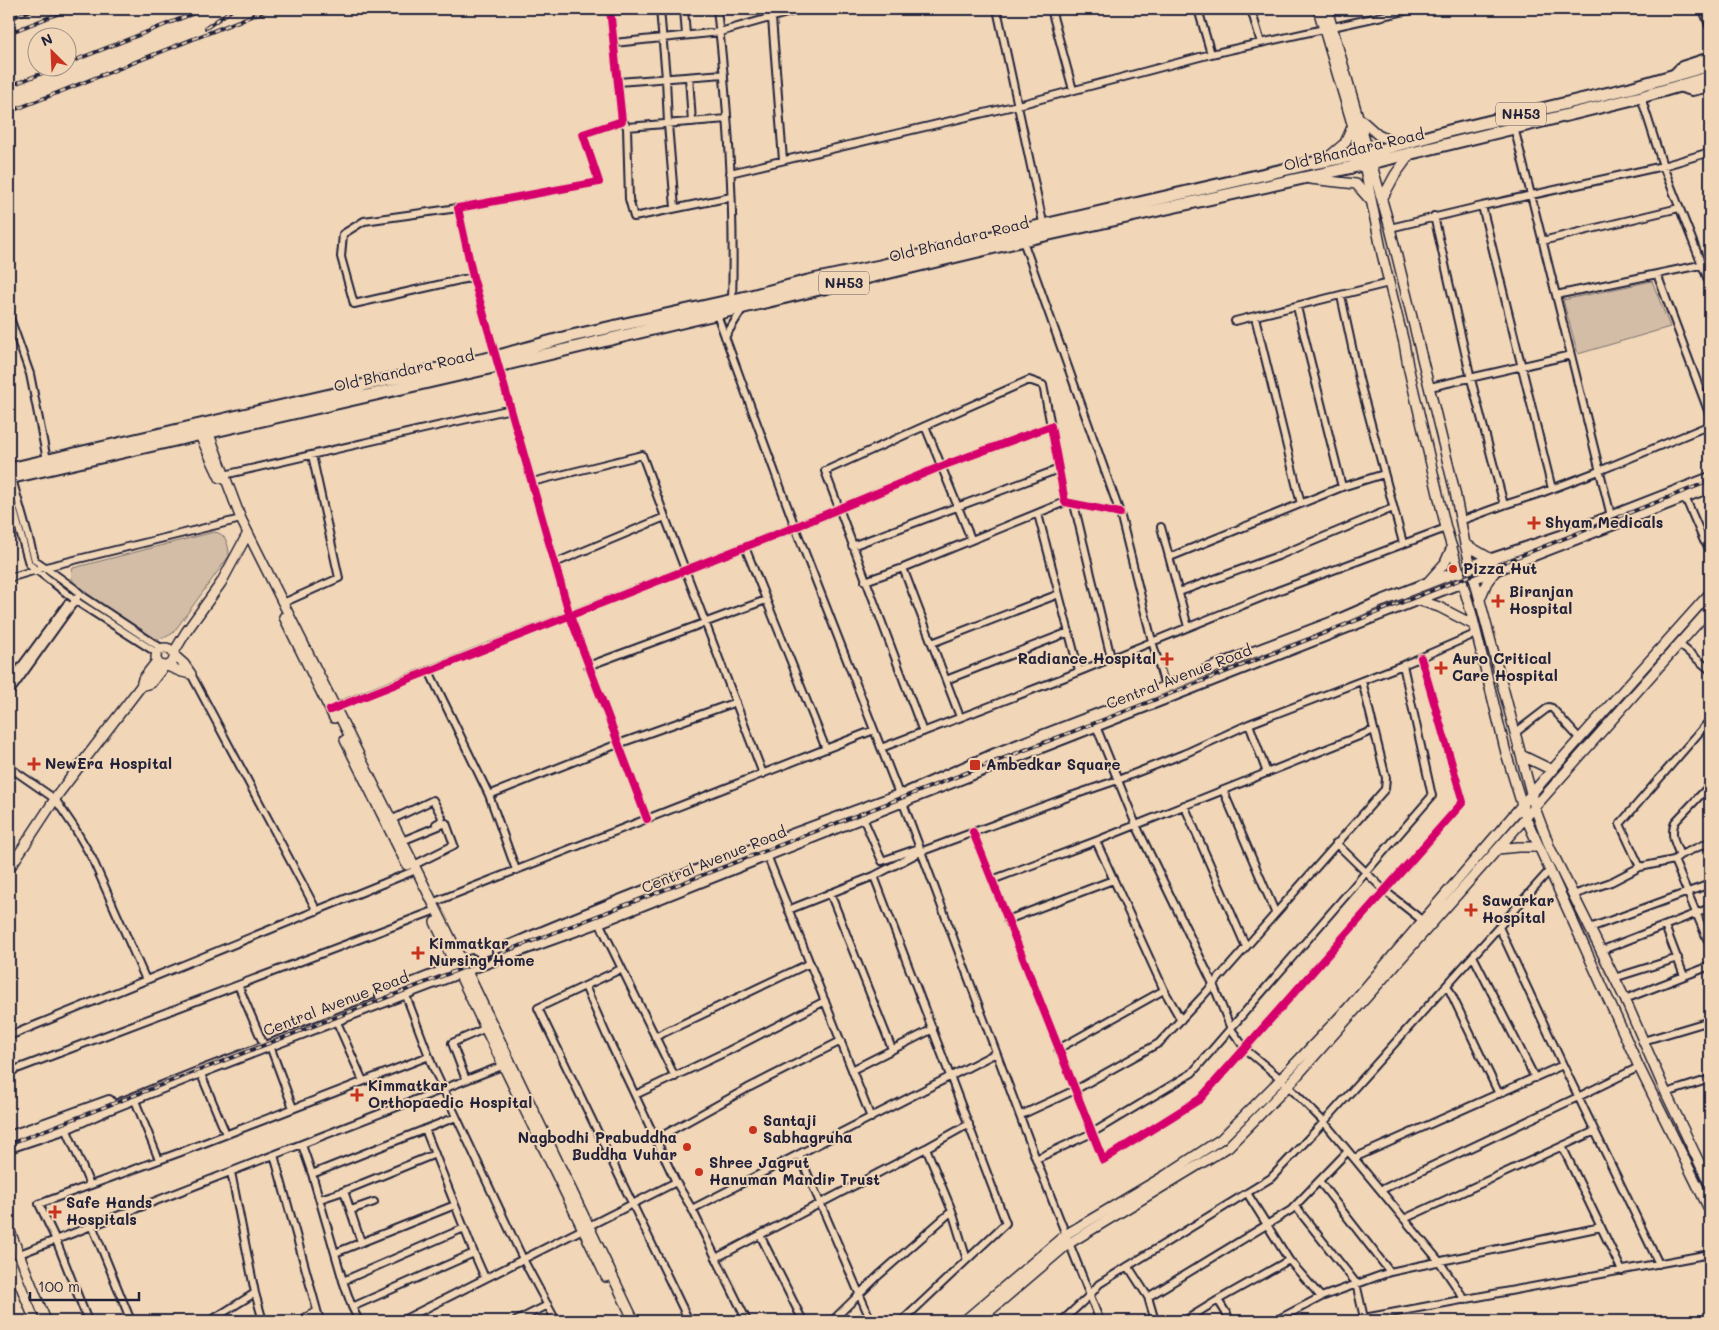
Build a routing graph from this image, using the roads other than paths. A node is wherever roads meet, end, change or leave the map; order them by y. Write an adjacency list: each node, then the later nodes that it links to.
1 (610, 9): 20 (street)
2 (660, 9): 19 (street)
3 (684, 9): 18 (street)
4 (717, 9): 17 (street)
5 (801, 9): 14 (street)
6 (997, 9): 34 (street)
7 (1051, 9): 32 (street)
8 (1198, 9): 22 (street)
9 (1251, 9): 21 (street)
10 (1318, 9): 16 (main road)
11 (1327, 9): 16 (main road)
12 (1414, 9): 16 (street)
13 (1702, 9): 15 (street)
14 (772, 18): 17 (street); 46 (street)
15 (1710, 28)
16 (1328, 29): 21 (street); 37 (main road)
17 (720, 32): 18 (street); 25 (street)
18 (686, 36): 19 (street)
19 (662, 38): 20 (street); 28 (street)
20 (614, 43): 30 (street)
21 (1261, 43): 22 (street)
22 (1211, 54): 32 (street)
23 (1710, 58): 29 (main road, NH53)
24 (1710, 65): 29 (highway, NH53)
25 (724, 74): 26 (street); 35 (street)
26 (689, 77): 28 (street); 38 (street)
27 (1710, 77): 29 (highway)
28 (666, 78): 30 (street); 40 (street)
29 (1682, 79): 31 (main road, Old Bhandara Road / NH53); 33 (highway, Old Bhandara Road / NH53); 39 (highway, NH53)
30 (618, 82): 36 (street)
31 (1710, 86)
32 (1073, 90): 34 (street)
33 (1641, 97): 39 (highway, Old Bhandara Road / NH53); 48 (street)
34 (1018, 105): 46 (street); 62 (street)
35 (727, 119): 38 (street); 49 (street)
36 (622, 121): 41 (street); 57 (street)
37 (1356, 121): 42 (main road); 45 (main road); 47 (main road)
38 (692, 122): 40 (street)
39 (1513, 122): 42 (highway, NH53); 44 (highway, Old Bhandara Road / NH53); 52 (street)
40 (668, 124): 41 (street); 58 (street)
41 (628, 127): 58 (street)
42 (1398, 144): 45 (highway, NH53)
43 (1710, 152): 48 (street)
44 (1411, 153): 45 (highway, Old Bhandara Road / NH53); 54 (main road)
45 (1366, 158): 47 (highway, NH53); 50 (highway, Old Bhandara Road / NH53); 54 (main road); 55 (main road)
46 (783, 160): 49 (street)
47 (1325, 161): 51 (highway, NH53)
48 (1663, 166): 52 (street); 59 (street)
49 (730, 173): 53 (street)
50 (1299, 179): 51 (highway, Old Bhandara Road / NH53); 55 (main road)
51 (1231, 188): 62 (highway, Old Bhandara Road / NH53)
52 (1530, 194): 56 (street); 64 (street)
53 (731, 196): 58 (street); 73 (street)
54 (1382, 199): 61 (main road)
55 (1372, 201): 69 (main road)
56 (1482, 206): 60 (street); 83 (street)
57 (458, 208): 68 (street); 68 (street)
58 (675, 208)
59 (1679, 208): 64 (street); 66 (street)
60 (1434, 216): 61 (street); 84 (street)
61 (1390, 228): 85 (main road)
62 (1044, 230): 63 (highway, Old Bhandara Road / NH53)
63 (1021, 236): 73 (highway, NH53); 74 (highway, Old Bhandara Road / NH53); 114 (street)
64 (1542, 241): 71 (street)
65 (1710, 263): 66 (street)
66 (1703, 265): 67 (street); 70 (street)
67 (1657, 274): 71 (street); 87 (street)
68 (472, 277): 82 (street)
69 (1389, 283): 72 (street); 122 (main road)
70 (1710, 285)
71 (1556, 295): 81 (street)
72 (1341, 296): 75 (street); 98 (street)
73 (732, 305): 74 (highway, Old Bhandara Road / NH53); 76 (highway, Old Bhandara Road / NH53)
74 (744, 307): 80 (street)
75 (1297, 307): 78 (street); 102 (street)
76 (715, 308): 80 (street); 82 (highway, Old Bhandara Road / NH53)
77 (9, 315): 93 (street)
78 (1255, 317): 79 (street); 109 (street)
79 (1235, 321)
80 (725, 337): 120 (street)
81 (1571, 355): 83 (street); 96 (street)
82 (497, 361): 86 (street); 91 (highway, Old Bhandara Road / NH53)
83 (1521, 367): 84 (street); 104 (street)
84 (1471, 379): 85 (street); 110 (street)
85 (1430, 387): 119 (main road)
86 (511, 409): 92 (street); 101 (street)
87 (1710, 416)
88 (1710, 425): 96 (street)
89 (925, 426): 90 (street); 94 (street); 111 (street)
90 (1052, 426): 94 (street); 95 (street)
91 (202, 430): 93 (highway, NH53); 97 (highway, Old Bhandara Road / NH53); 99 (main road); 118 (main road)
92 (312, 455): 99 (street); 151 (street)
93 (48, 460): 97 (highway, NH53)
94 (942, 466): 111 (street); 112 (street)
95 (1059, 469): 107 (street); 112 (street)
96 (1599, 471): 104 (street); 116 (street)
97 (10, 473): 134 (street)
98 (1384, 474): 102 (street); 113 (street)
99 (224, 475): 118 (main road)
100 (1710, 478): 116 (main road)
101 (532, 482): 117 (street); 133 (street)
102 (1342, 487): 109 (street)
103 (1710, 487): 106 (main road, Central Avenue Road)
104 (1552, 489): 110 (street)
105 (9, 493): 137 (street)
106 (1686, 497): 130 (street); 136 (main road, Central Avenue Road)
107 (1065, 502): 108 (street); 115 (street)
108 (1074, 504): 114 (street); 162 (street)
109 (1301, 504): 131 (street)
110 (1504, 505): 119 (street)
111 (838, 508): 120 (street); 127 (street)
112 (958, 508): 124 (street); 127 (street)
113 (1393, 508): 125 (street); 144 (street)
114 (1120, 513): 158 (street)
115 (1038, 514): 124 (street); 146 (street)
116 (1611, 516): 132 (main road)
117 (665, 517): 133 (street); 138 (street)
118 (239, 519): 123 (main road); 134 (street)
119 (1460, 521): 126 (main road)
120 (795, 527): 128 (street); 181 (street)
121 (1161, 527): 131 (street)
122 (1446, 528): 125 (street); 129 (main road)
123 (247, 535): 151 (main road); 161 (main road); 176 (main road)
124 (970, 539): 135 (street)
125 (1402, 543): 155 (street)
126 (1465, 544): 132 (main road); 139 (main road)
127 (852, 546): 141 (street)
128 (745, 547): 138 (street); 149 (street)
129 (1452, 547): 139 (main road); 142 (main road)
130 (1710, 549)
131 (1170, 557): 144 (street)
132 (1491, 559): 139 (main road)
133 (555, 563): 153 (street)
134 (46, 567): 137 (street); 143 (street)
135 (903, 568): 141 (street); 159 (street)
136 (1497, 568): 139 (main road, Central Avenue Road); 148 (main road)
137 (37, 570): 140 (street); 147 (street)
138 (686, 570): 153 (street); 154 (street)
139 (1467, 574): 142 (main road); 148 (main road); 150 (main road, Central Avenue Road); 156 (main road)
140 (9, 578)
141 (865, 581): 183 (street)
142 (1427, 583): 173 (main road)
143 (78, 592): 147 (street); 161 (street)
144 (1179, 592): 155 (street)
145 (1710, 593): 185 (main road)
146 (1059, 594): 157 (street); 159 (street)
147 (74, 599): 161 (street); 172 (street); 174 (street)
148 (1480, 599): 184 (main road)
149 (766, 600): 154 (street); 188 (street)
150 (1418, 600): 156 (main road); 180 (main road, Central Avenue Road)
151 (283, 603): 176 (main road)
152 (1710, 609): 160 (main road)
153 (570, 616): 165 (street); 167 (street)
154 (706, 623): 165 (street); 175 (street)
155 (1188, 627): 158 (street)
156 (1475, 629): 163 (street); 201 (main road)
157 (1069, 632): 168 (street); 170 (street)
158 (1152, 642): 162 (street); 173 (street)
159 (932, 643): 170 (street)
160 (1679, 644): 166 (street); 203 (main road)
161 (165, 656): 169 (main road); 200 (main road)
162 (1111, 658): 168 (street)
163 (1421, 658): 164 (street); 230 (street)
164 (1403, 665): 171 (street); 225 (street)
165 (588, 666): 186 (street)
166 (1710, 670)
167 (430, 671): 176 (street); 198 (street)
168 (1079, 671): 177 (street)
169 (191, 674): 237 (street)
170 (946, 680): 177 (street)
171 (1362, 681): 179 (street); 182 (street)
172 (9, 683)
173 (1165, 686): 199 (main road)
174 (9, 693)
175 (736, 702): 186 (street); 193 (street)
176 (332, 709): 207 (main road); 222 (main road)
177 (960, 718): 183 (street)
178 (1710, 720): 220 (street)
179 (1248, 724): 192 (street); 194 (street)
180 (1096, 726): 194 (street); 199 (main road, Central Avenue Road)
181 (874, 730): 187 (street); 188 (street)
182 (1374, 730): 192 (street); 213 (street)
183 (923, 732): 187 (street)
184 (1515, 733): 185 (street); 189 (main road)
185 (1579, 738): 191 (main road)
186 (618, 744): 198 (street); 206 (street)
187 (881, 748): 199 (street)
188 (826, 749): 193 (street)
189 (1521, 755): 191 (main road); 197 (main road)
190 (9, 767): 200 (street)
191 (1552, 770): 197 (main road)
192 (1267, 773): 196 (street)
193 (763, 774): 206 (street)
194 (1118, 780): 208 (street); 209 (street)
195 (1710, 785): 218 (street)
196 (1222, 790): 202 (street); 238 (street)
197 (1531, 794): 201 (main road); 203 (main road)
198 (489, 795): 223 (street)
199 (901, 799): 204 (main road, Central Avenue Road); 216 (street); 253 (main road)
200 (55, 800): 221 (main road); 257 (street)
201 (1522, 804): 205 (main road); 241 (main road)
202 (1184, 805): 208 (street); 247 (street)
203 (1535, 808): 205 (main road); 233 (main road)
204 (863, 818): 216 (street); 217 (main road, Central Avenue Road)
205 (1526, 818): 214 (main road); 215 (main road)
206 (647, 819): 223 (street)
207 (391, 820): 210 (main road); 210 (street)
208 (1136, 825): 211 (street); 258 (street)
209 (973, 832): 216 (street); 227 (street)
210 (401, 840): 222 (main road); 222 (street)
211 (1096, 841): 227 (street); 228 (street)
212 (1710, 842): 218 (street)
213 (1336, 844): 225 (street); 238 (street)
214 (1538, 847): 215 (main road); 224 (main road)
215 (1498, 849): 296 (main road)
216 (919, 850): 226 (street); 281 (street)
217 (767, 855): 236 (street); 242 (main road, Central Avenue Road)
218 (1680, 855): 219 (street)
219 (1674, 860): 220 (street); 231 (street)
220 (1640, 868): 233 (street)
221 (9, 869)
222 (414, 869): 234 (main road); 237 (street)
223 (516, 870): 234 (street)
224 (1549, 871): 244 (street); 277 (main road)
225 (1367, 872): 230 (street); 271 (street)
226 (874, 876): 232 (street); 270 (street)
227 (992, 880): 240 (street)
228 (1113, 880): 240 (street); 262 (street)
229 (1710, 884): 231 (street)
230 (1385, 891): 241 (street); 280 (street)
231 (1688, 892): 239 (street); 245 (street)
232 (830, 893): 236 (street); 278 (street)
233 (1573, 895): 245 (main road)
234 (432, 907): 253 (main road); 259 (street)
235 (1710, 908): 239 (street)
236 (788, 910): 251 (street)
237 (317, 911): 257 (street)
238 (1275, 912): 247 (street)
239 (1697, 914): 243 (street); 246 (street)
240 (1008, 920): 279 (street)
241 (1423, 921): 296 (main road)
242 (599, 922): 253 (main road, Central Avenue Road); 254 (street)
243 (1665, 926): 248 (street); 250 (street)
244 (1499, 927): 249 (street); 284 (street)
245 (1590, 928): 248 (main road)
246 (1710, 944)
247 (1246, 947): 258 (street)
248 (1600, 951): 256 (main road)
249 (1473, 956): 260 (street); 292 (street)
250 (1678, 958): 255 (street); 256 (street)
251 (810, 963): 265 (street); 273 (street)
252 (1710, 966): 255 (street)
253 (461, 968): 263 (main road, Central Avenue Road); 269 (main road); 276 (main road); 351 (main road)
254 (621, 969): 261 (street); 273 (street)
255 (1684, 976): 264 (street)
256 (1614, 978): 264 (main road)
257 (146, 980): 272 (street)
258 (1213, 984): 267 (street); 271 (street)
259 (238, 985): 276 (street); 288 (street)
260 (1447, 985): 300 (street); 308 (street)
261 (586, 986): 301 (street); 339 (street)
262 (1164, 990): 267 (street); 279 (street)
263 (405, 993): 266 (main road, Central Avenue Road); 282 (street)
264 (1625, 999): 275 (main road)
265 (825, 1001): 274 (street); 290 (street)
266 (336, 1020): 276 (main road, Central Avenue Road); 295 (street)
267 (1181, 1020): 298 (street)
268 (1710, 1021): 275 (street)
269 (486, 1028): 285 (main road); 294 (street)
270 (932, 1029): 278 (street); 291 (street)
271 (1231, 1029): 280 (street); 313 (street)
272 (9, 1036)
273 (655, 1037): 290 (street)
274 (841, 1041): 287 (street); 316 (street)
275 (1643, 1041): 277 (main road); 283 (main road)
276 (266, 1045): 289 (main road, Central Avenue Road); 304 (street); 314 (main road)
277 (1629, 1046): 286 (main road)
278 (892, 1049): 287 (street)
279 (1058, 1049): 298 (street)
280 (1246, 1050): 296 (street); 313 (street)
281 (996, 1053): 291 (street); 305 (street)
282 (429, 1056): 295 (street); 297 (street)
283 (1652, 1060): 286 (main road); 299 (main road)
284 (1563, 1065): 292 (street); 302 (street)
285 (502, 1066): 294 (street); 351 (main road)
286 (1639, 1067): 302 (street); 346 (main road)
287 (852, 1070): 307 (street)
288 (9, 1072)
289 (200, 1072): 303 (main road, Central Avenue Road); 315 (street)
290 (675, 1077): 301 (street)
291 (951, 1077): 307 (street); 309 (street)
292 (1535, 1078): 300 (street)
293 (1710, 1079): 299 (street)
294 (466, 1080): 297 (street)
295 (363, 1081): 304 (street)
296 (1284, 1083): 308 (street); 355 (main road); 358 (main road)
297 (443, 1089): 306 (street); 317 (street)
298 (1075, 1090): 305 (street); 313 (street)
299 (1666, 1093): 333 (main road)
300 (1498, 1094): 325 (street)
301 (635, 1095): 316 (street)
302 (1578, 1097): 312 (street); 334 (street)
303 (134, 1098): 310 (main road, Central Avenue Road); 327 (street)
304 (293, 1108): 315 (street)
305 (1020, 1115): 326 (street)
306 (456, 1117): 311 (street); 364 (street)
307 (871, 1118): 323 (street)
308 (1324, 1122): 321 (street); 336 (street)
309 (968, 1124): 320 (street); 365 (street)
310 (66, 1128): 319 (main road, Central Avenue Road); 332 (street)
311 (425, 1129): 322 (street); 329 (street)
312 (1594, 1131): 318 (street); 368 (street)
313 (1092, 1133): 326 (street)
314 (12, 1134)
315 (226, 1134): 327 (street)
316 (656, 1139): 331 (street)
317 (302, 1145): 324 (street); 329 (street)
318 (1562, 1146): 347 (street); 352 (street)
319 (9, 1147)
320 (926, 1148): 340 (street); 345 (street)
321 (1348, 1151): 325 (street); 330 (street)
322 (435, 1154): 335 (street); 341 (street)
323 (799, 1154): 340 (street); 343 (street)
324 (274, 1155): 328 (street); 384 (street)
325 (1354, 1158): 334 (street)
326 (1036, 1159): 355 (street)
327 (159, 1160): 332 (street)
328 (231, 1172): 348 (street); 375 (street)
329 (312, 1174): 337 (street)
330 (1319, 1181): 342 (street); 371 (street)
331 (676, 1182): 339 (street); 343 (street)
332 (90, 1185): 356 (street)
333 (1710, 1185)
334 (1381, 1190): 347 (street)
335 (344, 1191): 337 (street); 344 (street)
336 (1247, 1194): 349 (street); 369 (street)
337 (320, 1199): 359 (street)
338 (374, 1202): 344 (street)
339 (632, 1204): 351 (street); 400 (street)
340 (821, 1204): 354 (street); 376 (street)
341 (455, 1205): 350 (street); 357 (street)
342 (1295, 1206): 349 (street); 374 (street)
343 (692, 1209): 363 (street)
344 (351, 1210): 357 (street)
345 (952, 1211): 365 (street); 376 (street)
346 (1710, 1211)
347 (1404, 1219): 367 (street)
348 (92, 1225): 356 (street); 389 (street)
349 (1266, 1225): 366 (street); 378 (street)
350 (464, 1228): 360 (street); 373 (street)
351 (585, 1228): 364 (street); 398 (main road); 399 (main road)
352 (1601, 1228): 367 (street); 370 (street)
353 (9, 1229): 362 (main road)
354 (760, 1235): 363 (street); 402 (street)
355 (1065, 1235): 358 (street); 406 (main road)
356 (56, 1240): 362 (street); 388 (street)
357 (361, 1242): 359 (street)
358 (1068, 1244): 377 (street); 407 (main road)
359 (335, 1253): 373 (street)
360 (474, 1253): 372 (street); 383 (street)
361 (1710, 1254): 368 (street)
362 (11, 1257): 386 (main road); 387 (main road)
363 (716, 1258): 401 (street)
364 (523, 1259): 372 (street); 382 (street)
365 (967, 1260): 405 (street)
366 (1289, 1260): 379 (street); 380 (street)
367 (1439, 1261): 371 (street); 381 (street)
368 (1660, 1264): 370 (street)
369 (1128, 1266): 377 (street); 378 (street)
370 (1622, 1271): 381 (street)
371 (1390, 1272): 374 (street)
372 (485, 1278): 395 (street)
373 (343, 1281): 383 (street)
374 (1356, 1283): 379 (street); 385 (street)
375 (255, 1293): 390 (street); 391 (street)
376 (860, 1294): 403 (street); 404 (street)
377 (1090, 1295): 408 (street); 409 (street)
378 (1148, 1297): 410 (street)
379 (1321, 1297): 413 (street)
380 (1218, 1300): 411 (street); 412 (street)
381 (1465, 1300): 385 (street)
382 (548, 1305): 396 (street); 397 (street)
383 (352, 1307): 394 (street)
384 (317, 1311): 392 (street); 393 (street)
385 (1364, 1318): 414 (street)
386 (35, 1321)
387 (46, 1321)
388 (88, 1321)
389 (131, 1321)
390 (210, 1321)
391 (263, 1321)
392 (299, 1321)
393 (320, 1321)
394 (359, 1321)
395 (401, 1321)
396 (516, 1321)
397 (556, 1321)
398 (627, 1321)
399 (634, 1321)
400 (689, 1321)
401 (747, 1321)
402 (803, 1321)
403 (832, 1321)
404 (872, 1321)
405 (902, 1321)
406 (964, 1321)
407 (978, 1321)
408 (1062, 1321)
409 (1100, 1321)
410 (1155, 1321)
411 (1184, 1321)
412 (1231, 1321)
413 (1275, 1321)
414 (1357, 1321)

